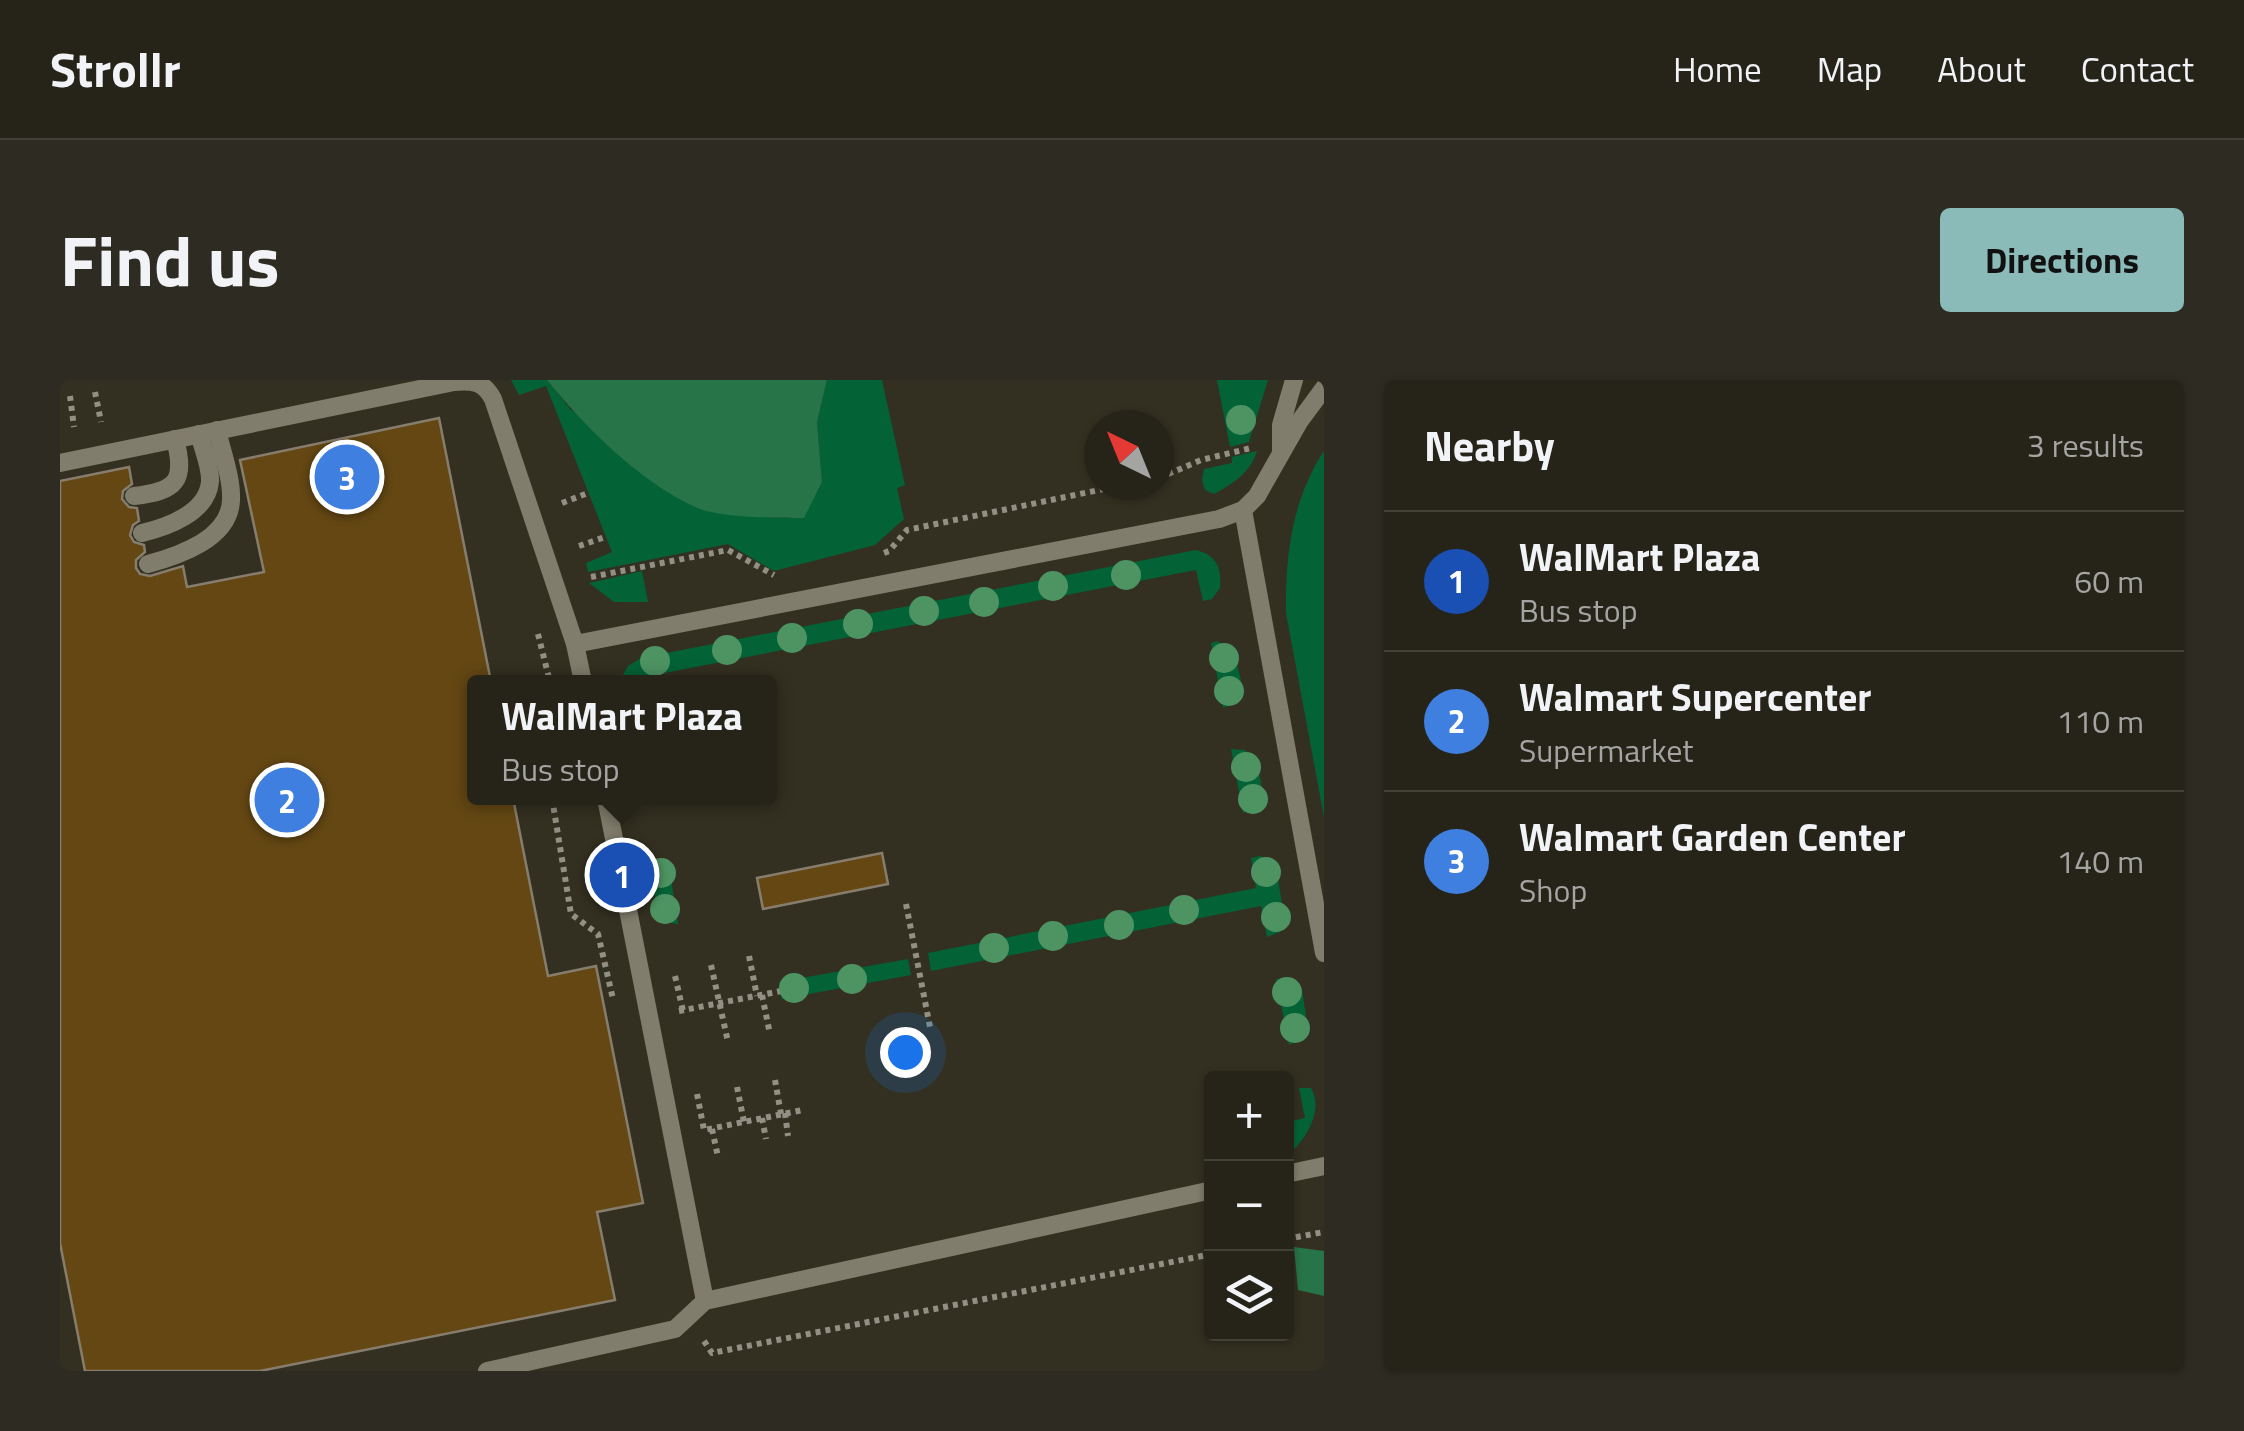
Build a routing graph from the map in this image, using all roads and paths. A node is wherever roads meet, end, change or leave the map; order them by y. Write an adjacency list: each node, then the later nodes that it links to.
1 (1294, 380): 11 (lane)
2 (454, 381): 9 (lane); 26 (lane)
3 (1324, 388): 11 (lane)
4 (95, 392): 6 (path)
5 (70, 396): 7 (path)
6 (101, 422)
7 (74, 428)
8 (1257, 430): 13 (path)
9 (208, 432): 10 (lane); 19 (lane); 23 (lane)
10 (175, 439): 12 (lane); 16 (lane)
11 (1280, 451): 18 (lane)
12 (60, 463)
13 (1174, 472)
14 (588, 493): 17 (path)
15 (1084, 493): 22 (path)
16 (134, 496)
17 (562, 503)
18 (1243, 510): 26 (lane); 31 (lane)
19 (142, 533)
20 (606, 537): 21 (path)
21 (579, 546)
22 (870, 556)
23 (148, 564)
24 (792, 572): 25 (path)
25 (592, 577)
26 (575, 644): 27 (lane)
27 (582, 675)
28 (553, 805): 38 (path)
29 (607, 805): 59 (lane)
30 (906, 904): 39 (path)
31 (1324, 952)
32 (749, 956): 36 (path)
33 (711, 965): 37 (path)
34 (675, 976): 37 (path)
35 (781, 991): 36 (path)
36 (759, 995): 37 (path); 40 (path)
37 (719, 1004): 41 (path)
38 (614, 1007)
39 (930, 1026)
40 (770, 1034)
41 (728, 1042)
42 (775, 1080): 46 (path)
43 (737, 1088): 48 (path)
44 (698, 1094): 49 (path)
45 (803, 1110): 46 (path)
46 (783, 1114): 47 (path); 50 (path)
47 (762, 1118): 48 (path); 51 (path)
48 (744, 1122): 49 (path)
49 (712, 1129): 52 (path)
50 (788, 1136)
51 (766, 1140)
52 (718, 1157)
53 (1324, 1166): 54 (lane)
54 (1294, 1172)
55 (1204, 1192): 59 (lane)
56 (1324, 1232): 57 (path)
57 (1294, 1238)
58 (1204, 1256): 60 (path)
59 (705, 1301): 61 (lane)
60 (704, 1340)
61 (486, 1371)

